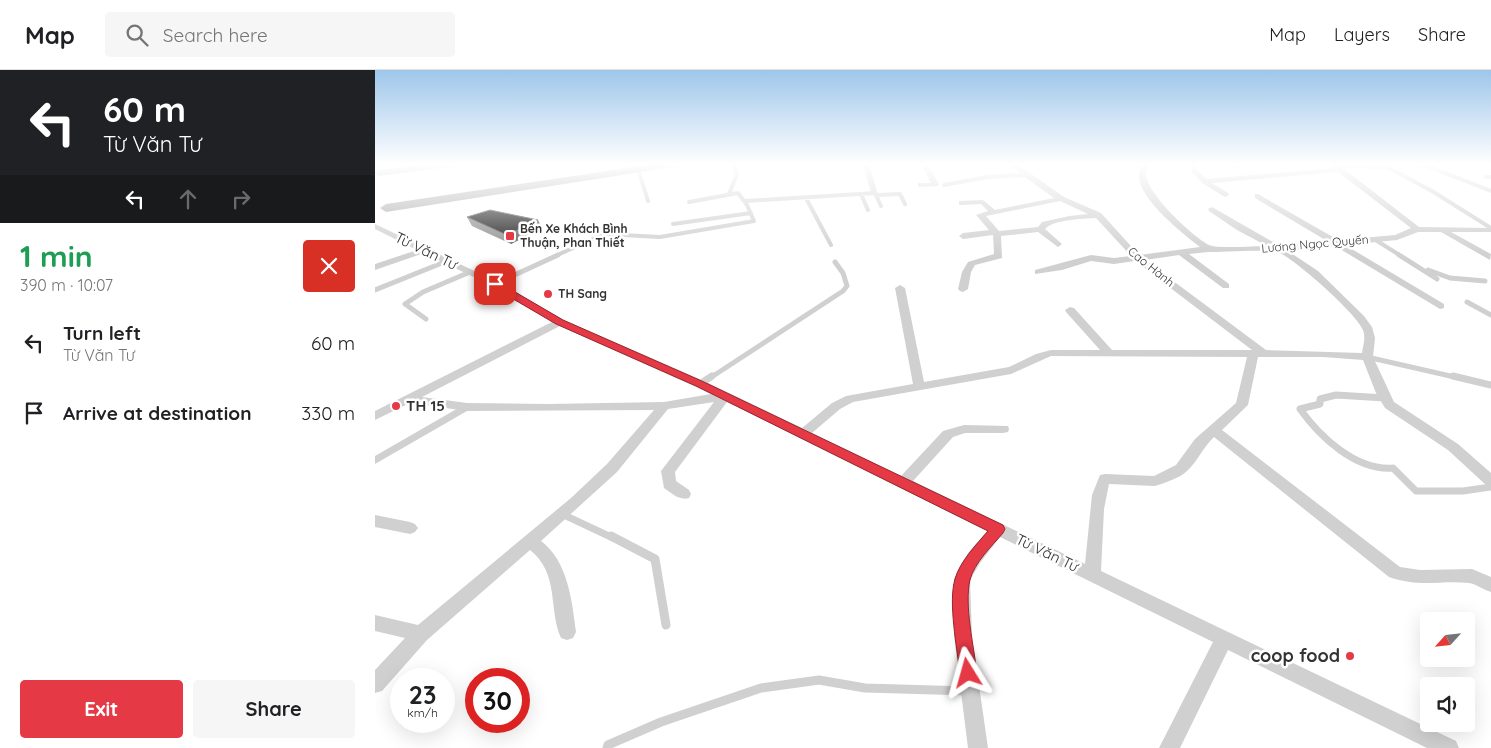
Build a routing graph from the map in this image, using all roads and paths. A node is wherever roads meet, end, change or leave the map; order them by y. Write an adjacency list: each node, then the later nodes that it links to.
1 (453, 196): 21 (main road)
2 (646, 196): 16 (lane)
3 (721, 196): 18 (lane)
4 (740, 196): 17 (lane)
5 (838, 196): 14 (lane)
6 (862, 196): 24 (lane)
7 (876, 196): 22 (lane)
8 (901, 196): 20 (lane)
9 (1056, 196): 15 (street, Cao Hành)
10 (1152, 196): 41 (street)
11 (1258, 196): 38 (street)
12 (1373, 196): 33 (street)
13 (1439, 196): 32 (lane)
14 (806, 198): 17 (lane); 40 (lane)
15 (1061, 199): 25 (street); 28 (street, Cao Hành)
16 (648, 201)
17 (744, 201): 26 (lane)
18 (689, 202)
19 (962, 203): 25 (street)
20 (905, 204)
21 (381, 206): 27 (main road)
22 (881, 206)
23 (1212, 208): 42 (street)
24 (868, 210)
25 (992, 211): 35 (street)
26 (751, 213): 29 (lane); 55 (lane)
27 (375, 215)
28 (1098, 215): 31 (street); 46 (street, Cao Hành)
29 (673, 224)
30 (375, 226): 43 (street, Từ Văn Tư)
31 (1039, 228): 35 (street); 39 (street)
32 (1491, 229): 34 (street, Lương Ngọc Quyến)
33 (1417, 230): 34 (street, Lương Ngọc Quyến); 37 (street, Lương Ngọc Quyến)
34 (1440, 230): 45 (street)
35 (996, 233): 36 (street); 58 (street)
36 (963, 236)
37 (1374, 239): 38 (street, Lương Ngọc Quyến); 50 (lane)
38 (1338, 243): 42 (street, Lương Ngọc Quyến); 61 (street)
39 (1058, 244)
40 (831, 245)
41 (1208, 249): 42 (street, Lương Ngọc Quyến); 44 (street, Lương Ngọc Quyến)
42 (1279, 249): 68 (street)
43 (424, 250): 47 (street, Từ Văn Tư); 49 (street)
44 (1182, 252): 46 (street, Lương Ngọc Quyến); 56 (street)
45 (1490, 257)
46 (1137, 258): 52 (street, Lương Ngọc Quyến); 67 (street, Cao Hành)
47 (447, 261): 51 (street, Từ Văn Tư); 59 (lane)
48 (835, 262): 69 (lane)
49 (375, 267)
50 (1420, 267): 53 (lane); 54 (lane)
51 (470, 272): 55 (street, Từ Văn Tư); 64 (lane)
52 (1038, 272)
53 (1437, 279)
54 (1485, 281)
55 (495, 284): 65 (street, Từ Văn Tư)
56 (1226, 286)
57 (900, 288): 70 (street)
58 (963, 289)
59 (375, 290)
60 (1467, 302): 63 (lane)
61 (1440, 306)
62 (1070, 310): 66 (street)
63 (1491, 315)
64 (426, 318)
65 (560, 322): 69 (street, Từ Văn Tư); 74 (street)
66 (1109, 353): 67 (street); 70 (street)
67 (1259, 355): 68 (street); 79 (street)
68 (1367, 357): 71 (lane); 73 (street)
69 (700, 384): 72 (street, Từ Văn Tư)
70 (919, 385): 80 (street)
71 (1491, 385)
72 (725, 396): 75 (street); 80 (street, Từ Văn Tư); 85 (street)
73 (1385, 398): 82 (street); 84 (lane)
74 (408, 399): 76 (street); 77 (street)
75 (664, 406): 76 (street); 86 (street)
76 (467, 407): 81 (lane)
77 (375, 416)
78 (1003, 429): 83 (street)
79 (1213, 430): 91 (street); 92 (street)
80 (803, 434): 83 (street, Từ Văn Tư)
81 (375, 460)
82 (1491, 481)
83 (903, 483): 89 (street, Từ Văn Tư)
84 (1491, 487)
85 (684, 494)
86 (562, 514): 90 (street); 94 (lane)
87 (375, 521): 88 (street)
88 (410, 528)
89 (998, 529): 91 (street, Từ Văn Tư); 99 (street)
90 (530, 541): 95 (street); 96 (street)
91 (1093, 575): 97 (street, Từ Văn Tư)
92 (1491, 585)
93 (375, 623): 96 (street)
94 (665, 625)
95 (567, 632)
96 (421, 634): 98 (street)
97 (1224, 639): 102 (street); 103 (street, Từ Văn Tư)
98 (375, 684)
99 (971, 691): 100 (lane); 101 (street)
100 (607, 748)
101 (978, 748)
102 (1169, 748)
103 (1449, 748)

